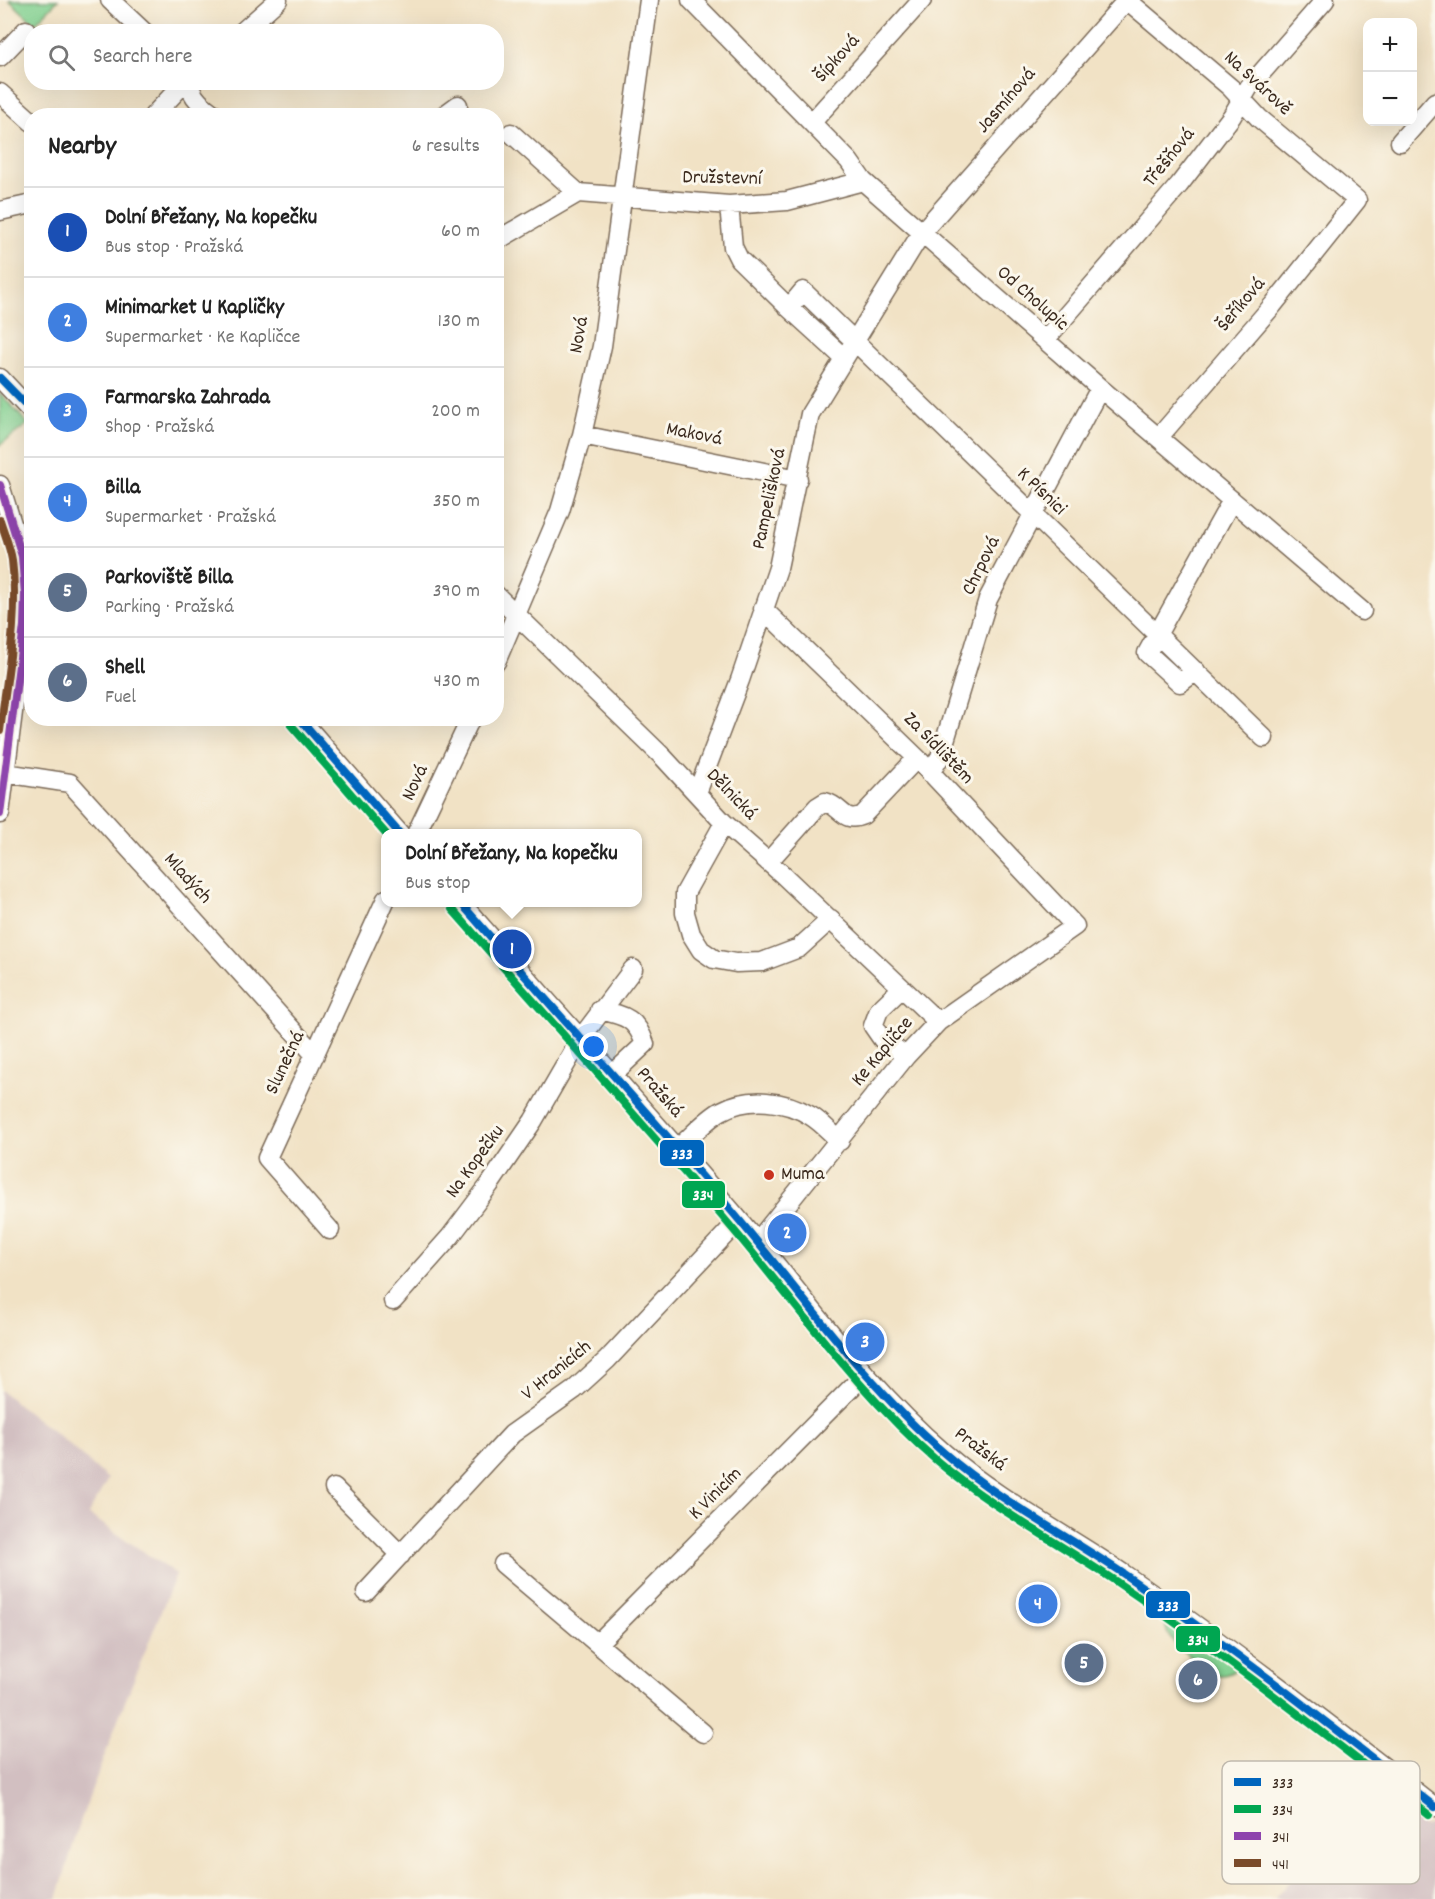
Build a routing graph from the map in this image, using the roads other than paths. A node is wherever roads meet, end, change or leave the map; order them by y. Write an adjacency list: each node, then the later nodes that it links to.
1 (110, 0): 8 (street)
2 (278, 0): 9 (street)
3 (649, 0): 27 (street, Nová)
4 (692, 0): 22 (street, Od Cholupic)
5 (922, 0): 22 (street, Šípková)
6 (1127, 0): 15 (street, Na Svárově); 32 (street, Jasmínová)
7 (1325, 0): 15 (street, Třešňová)
8 (136, 24)
9 (251, 24)
10 (24, 32): 11 (street)
11 (0, 57)
12 (179, 90): 18 (street)
13 (190, 90): 19 (street)
14 (0, 93): 21 (street)
15 (1242, 101): 28 (street, Na Svárově); 35 (street, Třešňová)
16 (1435, 102): 24 (street)
17 (458, 105): 20 (street)
18 (161, 108)
19 (207, 108)
20 (454, 108)
21 (24, 115)
22 (812, 122): 25 (street, Od Cholupic)
23 (511, 133): 26 (street)
24 (1400, 142)
25 (863, 181): 29 (street, Družstevní); 32 (street, Od Cholupic)
26 (578, 193): 27 (street, Družstevní); 33 (street)
27 (622, 197): 29 (street, Družstevní); 41 (street, Nová)
28 (1357, 200): 42 (street, Šeříková)
29 (729, 205): 34 (street)
30 (24, 206): 31 (street)
31 (0, 210)
32 (922, 232): 35 (street, Od Cholupic); 36 (street, Pampelišková)
33 (504, 236)
34 (789, 308): 36 (street, K Písnici); 37 (street)
35 (1045, 340): 39 (street, Od Cholupic)
36 (854, 341): 37 (street, Pampelišková); 46 (street, K Písnici)
37 (844, 358): 43 (street, Pampelišková)
38 (0, 378): 40 (street)
39 (1100, 388): 42 (street, Od Cholupic); 46 (street, Chrpová)
40 (24, 404)
41 (582, 435): 43 (street, Maková); 51 (street, Nová)
42 (1159, 437): 45 (street, Od Cholupic)
43 (798, 479): 49 (street, Pampelišková)
44 (0, 485): 47 (street)
45 (1233, 500): 50 (street, Od Cholupic); 52 (street)
46 (1032, 514): 52 (street, K Písnici); 60 (street, Chrpová)
47 (24, 583)
48 (504, 603): 51 (street, Dělnická)
49 (762, 609): 58 (street, Za Sídlištěm); 61 (street, Pampelišková)
50 (1362, 611)
51 (517, 616): 53 (street, Nová); 61 (street, Dělnická)
52 (1156, 635): 57 (street, K Písnici)
53 (504, 644)
54 (24, 683): 59 (street)
55 (306, 726): 64 (street)
56 (467, 726): 65 (street, Nová)
57 (1264, 738)
58 (917, 758): 60 (street, Za Sídlištěm); 66 (street)
59 (5, 773): 62 (street); 76 (street, Mladých)
60 (930, 773): 70 (street, Za Sídlištěm)
61 (697, 793): 63 (street, Dělnická)
62 (0, 814)
63 (724, 823): 66 (street, Dělnická); 69 (street)
64 (396, 829)
65 (419, 829)
66 (768, 862): 69 (street, Dělnická)
67 (382, 907): 76 (street, Slunečná)
68 (464, 907): 75 (street, Pražská)
69 (831, 919): 72 (street, Dělnická)
70 (1075, 926): 74 (street, Ke Kapličce)
71 (633, 969): 73 (street, Na Kopečku)
72 (902, 988): 74 (street, Dělnická); 77 (street)
73 (600, 1010): 75 (street, Na Kopečku); 78 (street)
74 (938, 1022): 77 (street, Ke Kapličce)
75 (581, 1038): 78 (street, Pražská); 84 (street, Na Kopečku)
76 (315, 1054): 82 (street, Slunečná)
77 (906, 1056): 79 (street, Ke Kapličce)
78 (613, 1074): 80 (street, Pražská)
79 (840, 1141): 80 (street); 83 (street, Ke Kapličce)
80 (678, 1148): 81 (street, Pražská)
81 (739, 1220): 83 (street, Pražská); 87 (street, V Hranicích)
82 (330, 1230)
83 (758, 1242): 85 (street, Pražská)
84 (393, 1301)
85 (864, 1375): 90 (street, K Vinicím); 92 (street, Pražská)
86 (334, 1488): 87 (street)
87 (400, 1555): 89 (street, V Hranicích)
88 (503, 1564): 90 (street)
89 (366, 1592)
90 (598, 1643): 91 (street)
91 (703, 1732)
92 (1376, 1761)
93 (1420, 1795): 94 (street, Pražská)
94 (1435, 1807)

